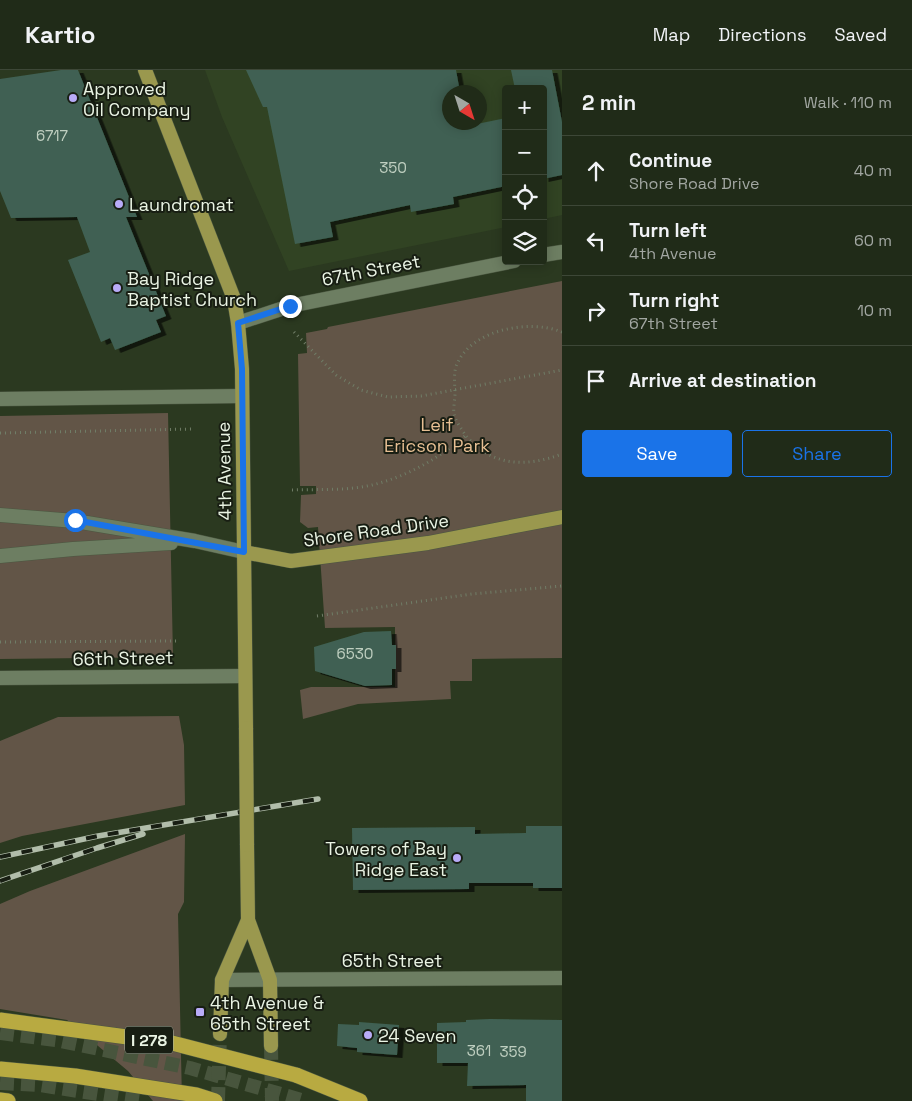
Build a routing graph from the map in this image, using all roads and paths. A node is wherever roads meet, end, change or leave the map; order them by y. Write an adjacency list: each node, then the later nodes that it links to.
1 (144, 70): 5 (main road, 4th Avenue)
2 (562, 252): 3 (street)
3 (547, 254)
4 (502, 263): 5 (street, 67th Street)
5 (238, 323): 10 (main road, 4th Avenue)
6 (294, 332): 9 (path)
7 (562, 332): 9 (path)
8 (562, 370): 9 (path)
9 (455, 390): 14 (path)
10 (242, 396): 11 (street); 20 (main road, 4th Avenue)
11 (0, 400)
12 (192, 429): 13 (path)
13 (0, 432)
14 (466, 435): 15 (path); 16 (path)
15 (562, 454)
16 (292, 490)
17 (0, 515): 19 (street, Shore Road Drive)
18 (562, 517): 20 (main road, Shore Road Drive)
19 (194, 541): 20 (street, Shore Road Drive); 21 (street, Shore Road Drive)
20 (244, 552): 26 (main road, 4th Avenue)
21 (0, 556)
22 (562, 586): 23 (path)
23 (316, 616)
24 (177, 641): 25 (path)
25 (0, 642)
26 (246, 676): 27 (street, 66th Street); 28 (main road, 4th Avenue, bridge)
27 (0, 678)
28 (248, 920): 30 (main road, 4th Avenue); 31 (main road, 4th Avenue)
29 (562, 978): 31 (street, 65th Street)
30 (222, 980): 31 (street, 65th Street); 33 (main road, 4th Avenue)
31 (270, 980): 34 (main road, 4th Avenue)
32 (0, 1020): 39 (highway, I 278, bridge)
33 (220, 1034)
34 (271, 1046)
35 (0, 1069): 38 (highway, bridge)
36 (0, 1100): 37 (highway)
37 (8, 1101)
38 (215, 1101)
39 (360, 1101)

